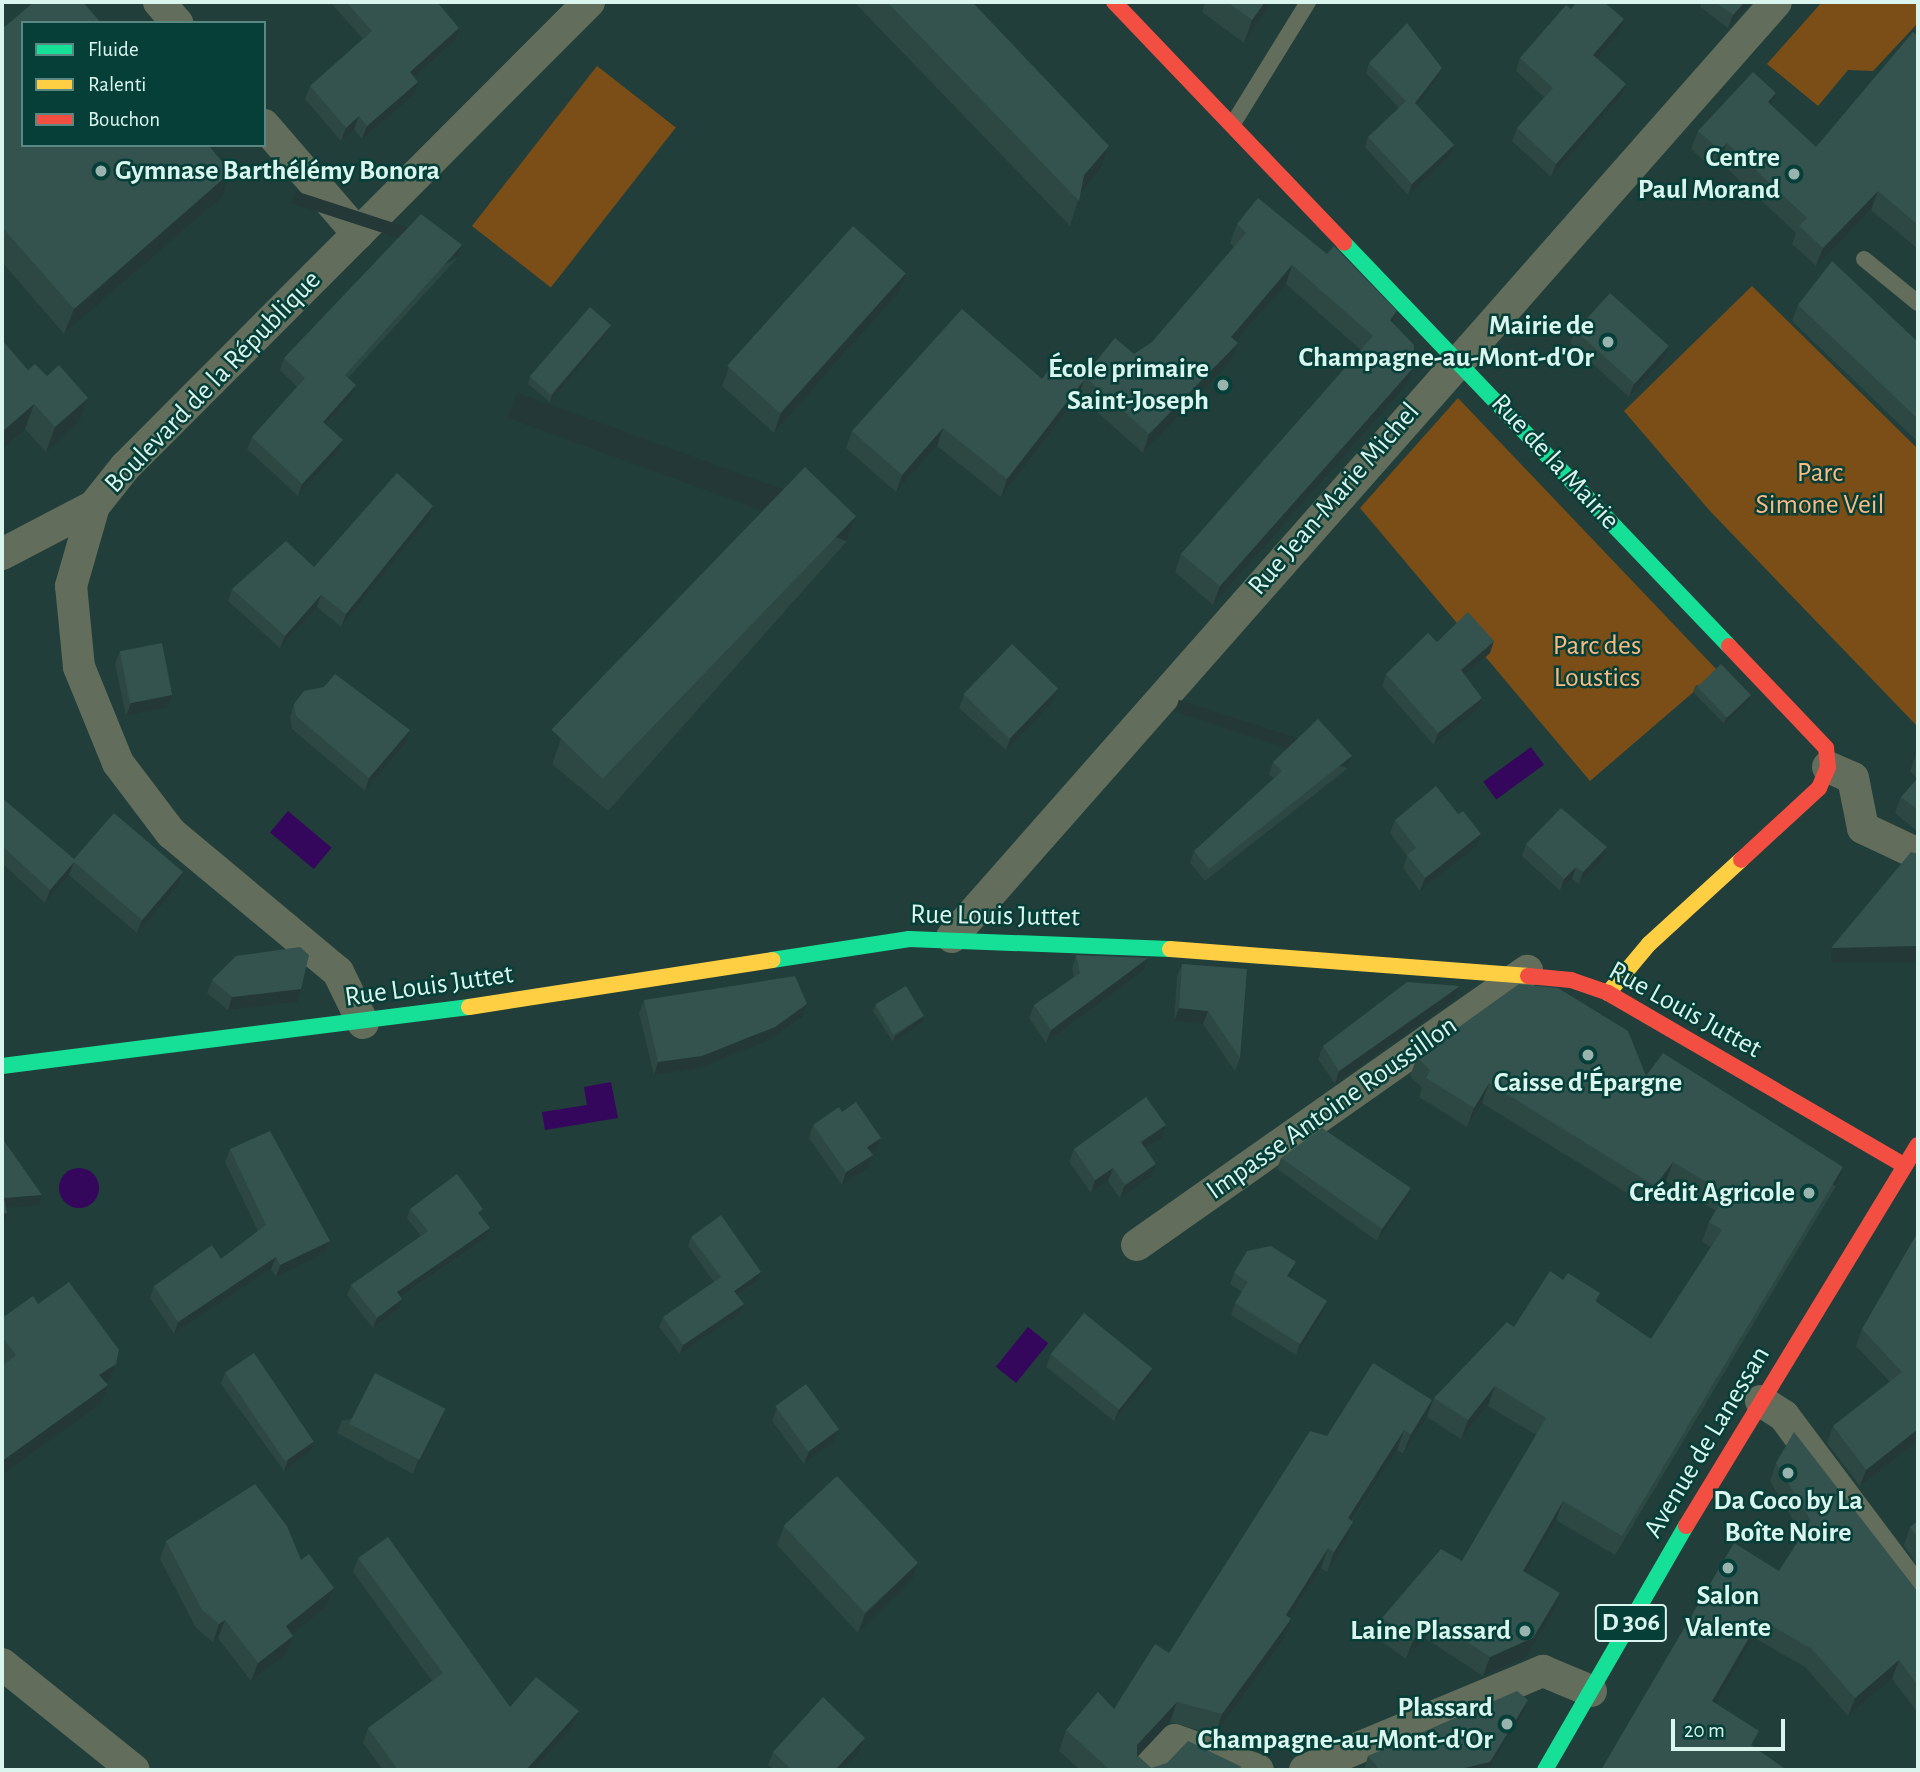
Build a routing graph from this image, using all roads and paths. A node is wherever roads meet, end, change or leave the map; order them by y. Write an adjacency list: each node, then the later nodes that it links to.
1 (159, 2): 6 (street)
2 (589, 2): 9 (street, Boulevard de la République)
3 (1114, 2): 7 (main road, Rue de la Mairie)
4 (1308, 2): 7 (lane)
5 (1776, 2): 12 (street, Rue Jean-Marie Michel)
6 (175, 21)
7 (1234, 122): 12 (main road, Rue de la Mairie)
8 (266, 127): 9 (street)
9 (358, 234): 13 (street, Boulevard de la République)
10 (1864, 259): 11 (lane)
11 (1918, 303)
12 (1461, 354): 15 (main road, Rue de la Mairie); 17 (street, Rue Jean-Marie Michel)
13 (94, 506): 14 (street); 20 (street, Boulevard de la République)
14 (2, 554)
15 (1828, 767): 16 (street); 19 (main road)
16 (1918, 854)
17 (952, 937): 18 (main road, Rue Louis Juttet); 20 (main road, Rue Louis Juttet)
18 (1527, 971): 19 (main road, Rue Louis Juttet); 24 (street, Impasse Antoine Roussillon)
19 (1608, 993): 23 (main road, Rue Louis Juttet)
20 (352, 997): 21 (main road, Rue Louis Juttet)
21 (2, 1066)
22 (1918, 1145): 23 (main road, Avenue de Lanessan / D 306)
23 (1903, 1165): 25 (main road, Avenue de Lanessan / D 306)
24 (1137, 1245)
25 (1761, 1401): 26 (street); 28 (main road, Avenue de Lanessan / D 306)
26 (1918, 1595)
27 (2, 1664): 29 (street)
28 (1591, 1691): 32 (street); 33 (main road, Avenue de Lanessan / D 306)
29 (134, 1770)
30 (1147, 1770): 31 (street)
31 (1258, 1770)
32 (1304, 1770)
33 (1545, 1770)

